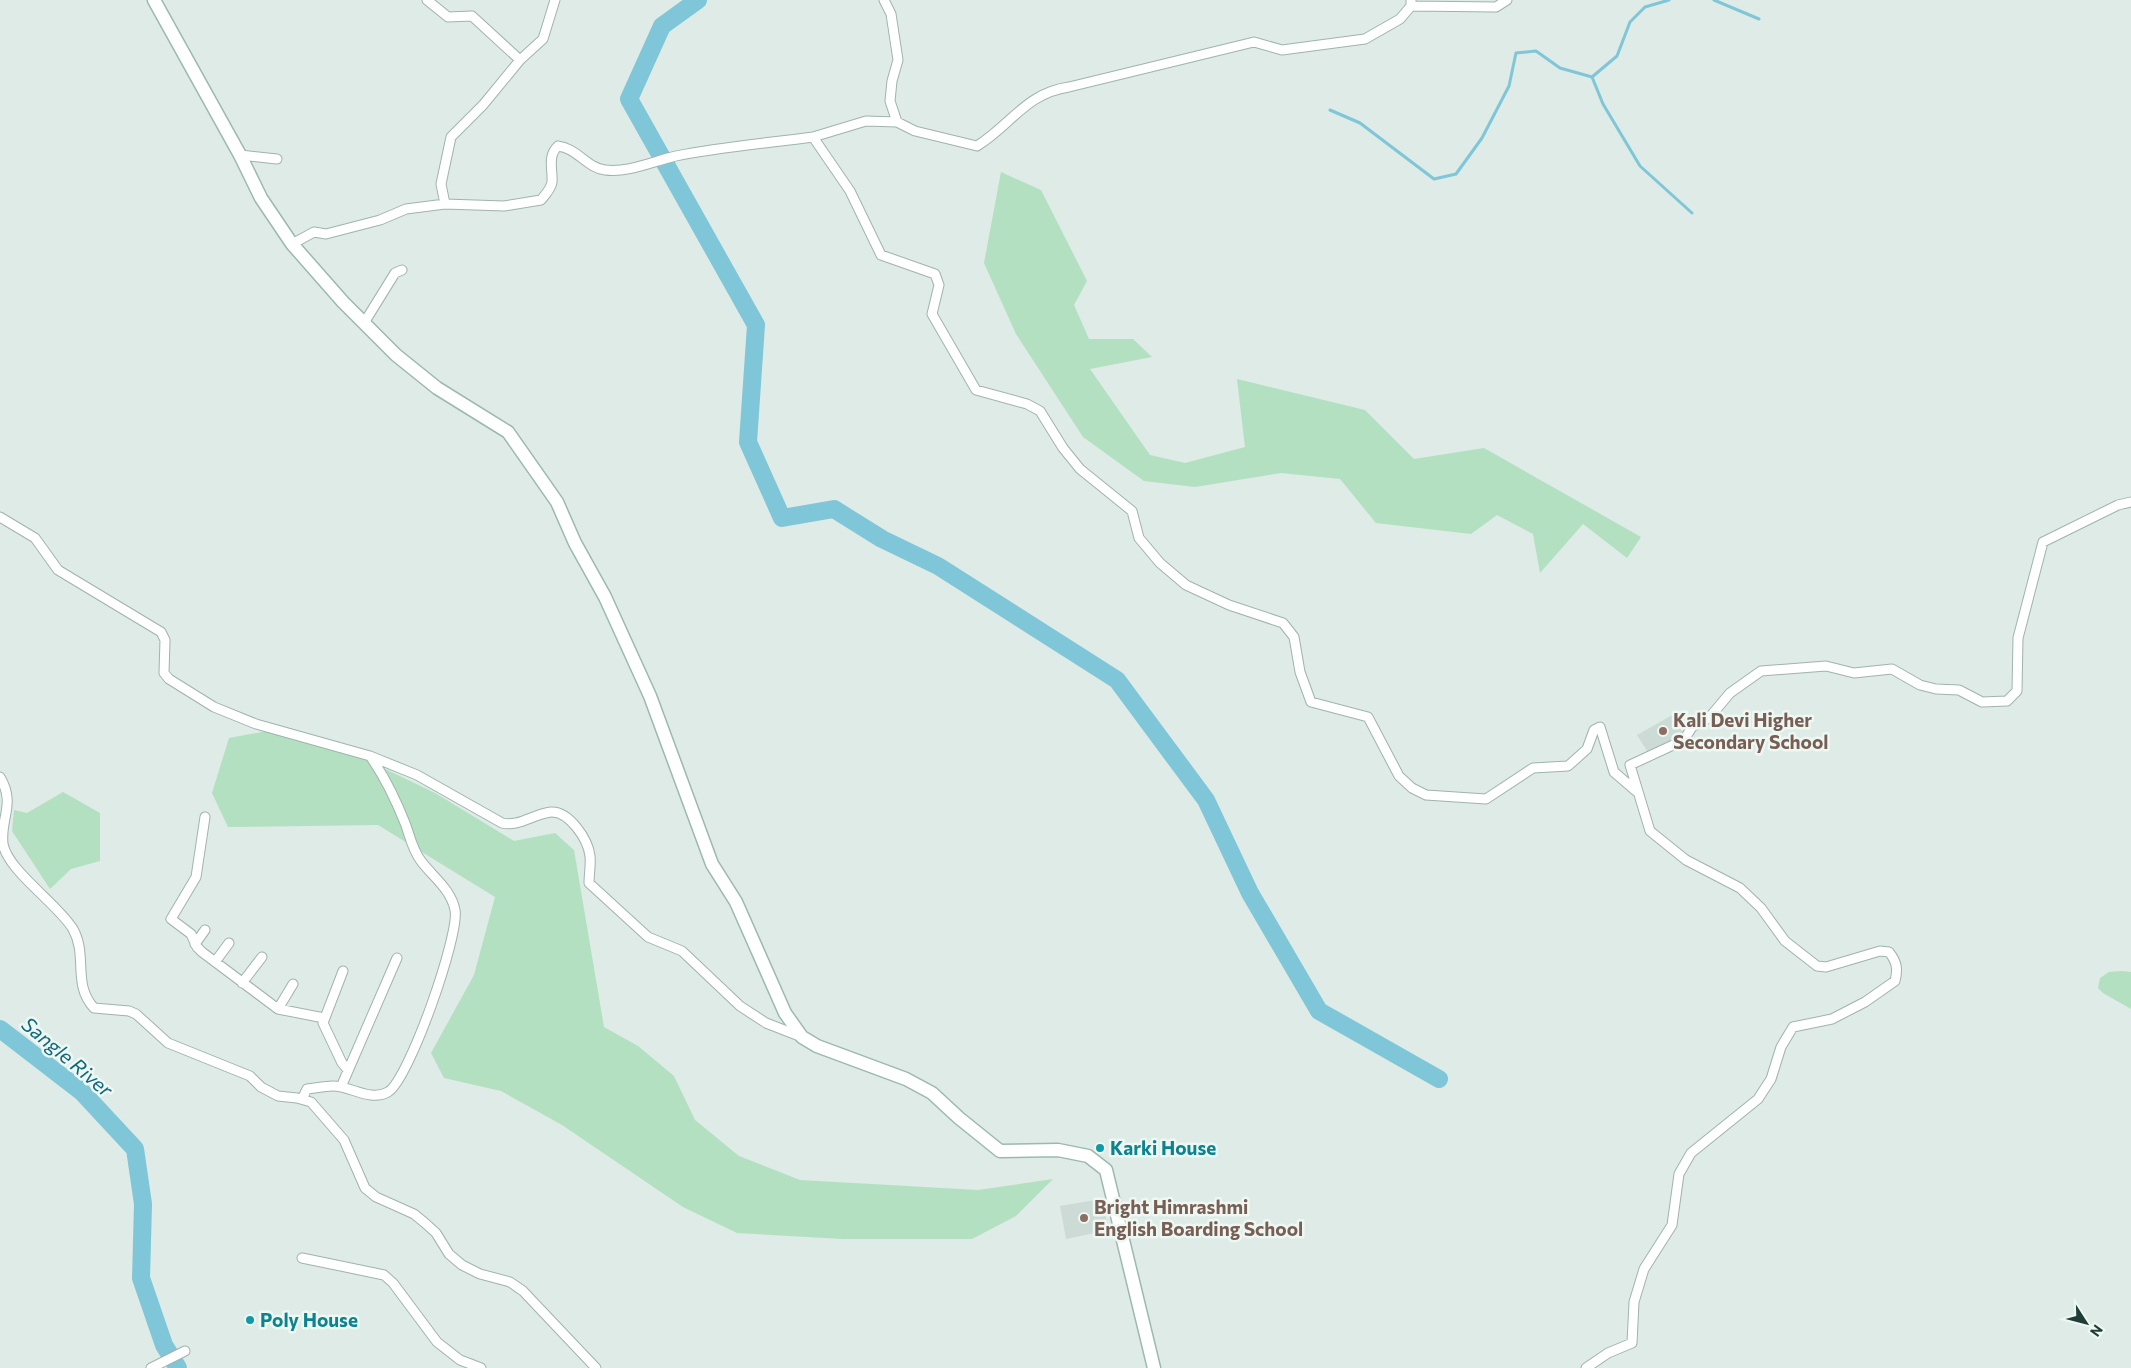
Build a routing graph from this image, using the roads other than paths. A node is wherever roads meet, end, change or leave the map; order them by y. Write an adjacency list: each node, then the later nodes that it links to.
1 (154, 0): 10 (street)
2 (427, 0): 7 (street)
3 (556, 0): 7 (street)
4 (884, 0): 8 (street)
5 (1507, 0): 6 (street)
6 (1411, 3): 8 (street)
7 (520, 60): 12 (street)
8 (897, 122): 9 (street)
9 (813, 136): 12 (street); 20 (street)
10 (240, 155): 11 (street); 13 (street)
11 (277, 159)
12 (445, 204): 13 (street)
13 (292, 244): 15 (street)
14 (402, 270): 15 (street)
15 (364, 323): 33 (street)
16 (2131, 502): 20 (street)
17 (0, 517): 18 (street)
18 (370, 756): 33 (street); 35 (street)
19 (0, 778): 36 (street)
20 (1636, 791): 43 (street)
21 (205, 817): 24 (street)
22 (205, 930): 24 (street)
23 (229, 943): 27 (street)
24 (195, 944): 27 (street)
25 (262, 957): 29 (street)
26 (397, 958): 34 (street)
27 (215, 962): 29 (street)
28 (343, 971): 32 (street)
29 (242, 983): 31 (street)
30 (293, 984): 31 (street)
31 (278, 1009): 32 (street)
32 (324, 1018): 34 (street)
33 (802, 1037): 42 (street)
34 (348, 1070): 35 (street)
35 (341, 1086): 36 (street)
36 (302, 1099): 41 (street)
37 (302, 1258): 40 (street)
38 (181, 1352): 39 (street)
39 (155, 1365)
40 (481, 1368)
41 (596, 1368)
42 (1154, 1368)
43 (1586, 1368)

